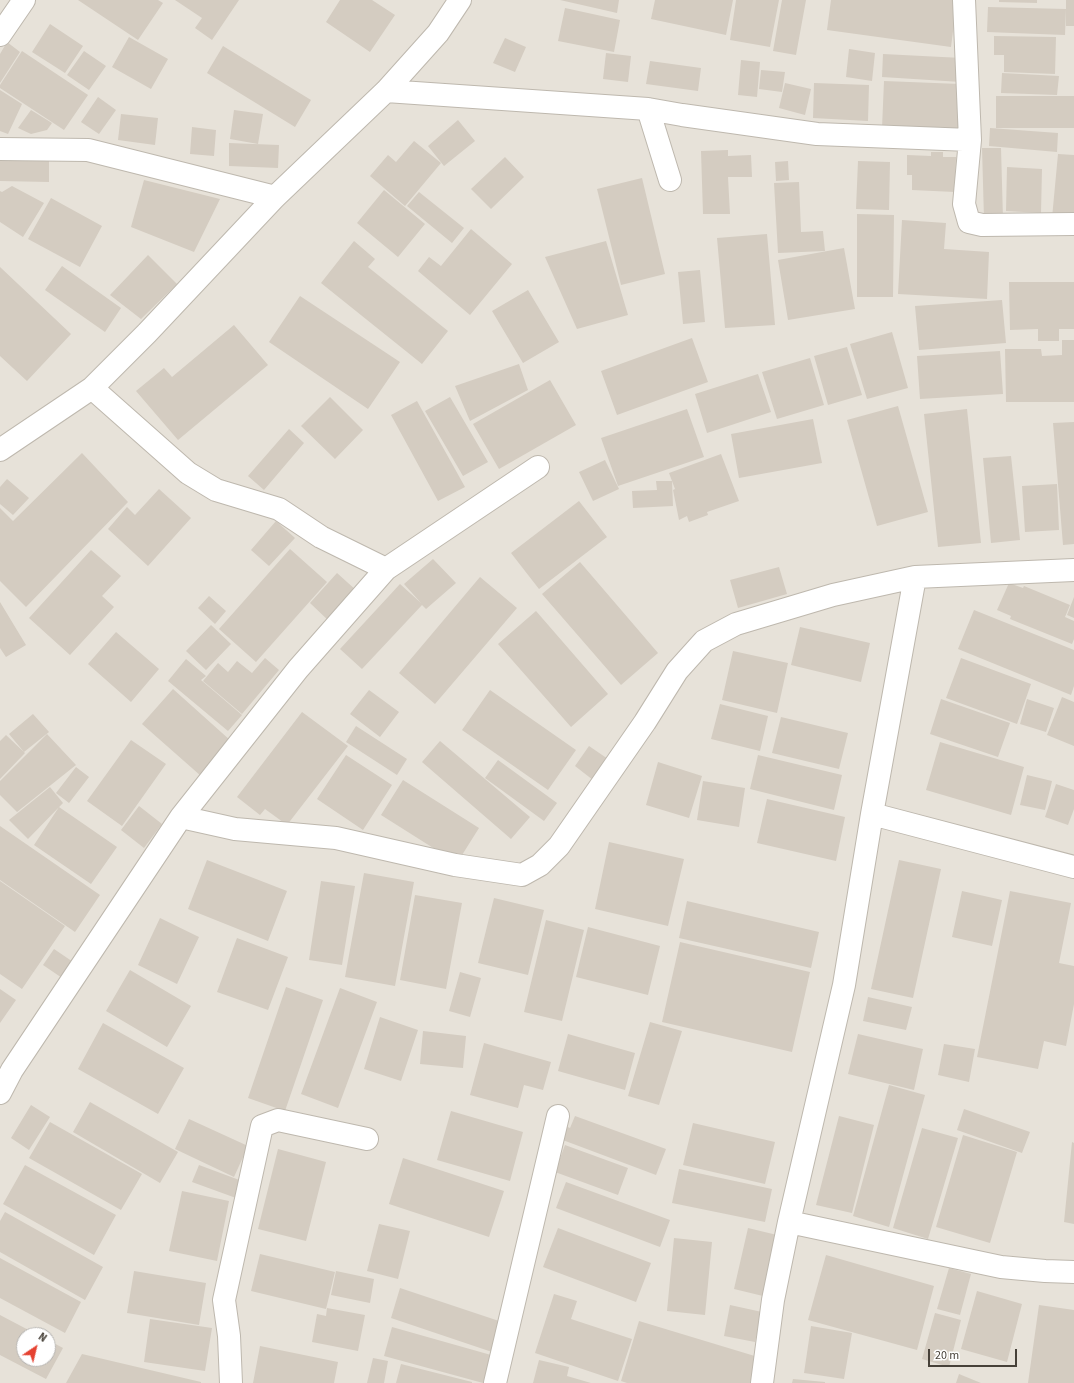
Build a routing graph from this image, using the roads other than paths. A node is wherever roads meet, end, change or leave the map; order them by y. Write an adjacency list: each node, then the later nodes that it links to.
1 (24, 0): 4 (street)
2 (460, 0): 5 (street)
3 (964, 0): 7 (street)
4 (0, 35)
5 (386, 91): 6 (street); 10 (street)
6 (648, 109): 7 (street); 9 (street)
7 (970, 140): 11 (street)
8 (0, 149): 10 (street)
9 (670, 180)
10 (275, 197): 12 (street)
11 (1074, 224)
12 (92, 388): 13 (street); 15 (street)
13 (0, 450)
14 (538, 466): 15 (street)
15 (386, 569): 19 (street)
16 (1074, 570): 17 (street)
17 (915, 577): 18 (street); 19 (street)
18 (872, 814): 20 (street); 24 (street)
19 (181, 817): 21 (street)
20 (1074, 867)
21 (0, 1093)
22 (558, 1116): 27 (street)
23 (367, 1139): 26 (street)
24 (789, 1222): 25 (street); 28 (street)
25 (1074, 1272)
26 (231, 1383)
27 (495, 1383)
28 (762, 1383)

